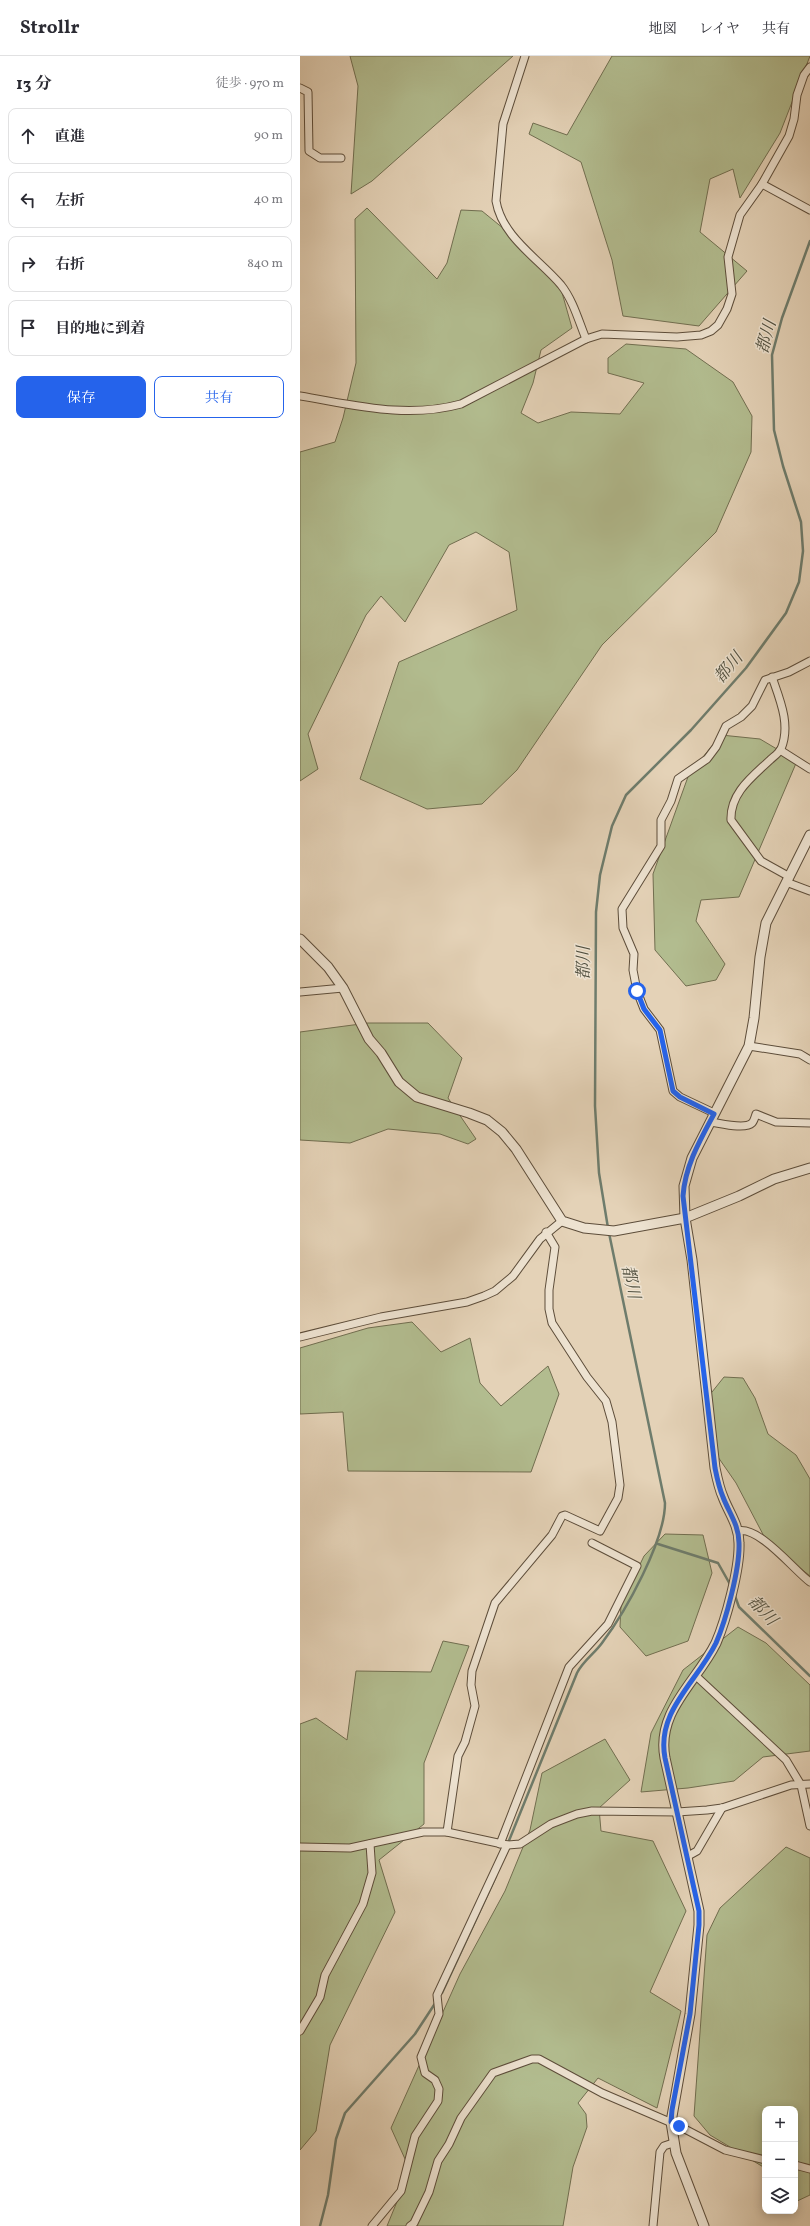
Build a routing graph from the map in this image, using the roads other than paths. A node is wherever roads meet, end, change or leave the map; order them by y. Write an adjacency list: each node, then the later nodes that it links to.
1 (525, 56): 7 (street)
2 (810, 67): 5 (street)
3 (300, 88): 4 (street)
4 (341, 158)
5 (762, 184): 6 (street); 7 (street)
6 (809, 210)
7 (586, 338): 8 (street)
8 (300, 396)
9 (810, 661): 10 (street)
10 (772, 677): 11 (street); 21 (street)
11 (780, 750): 12 (street); 14 (street)
12 (810, 769)
13 (810, 835): 14 (street)
14 (788, 879): 15 (street); 19 (street)
15 (810, 891)
16 (300, 939): 17 (street)
17 (343, 988): 18 (street); 25 (street)
18 (300, 992)
19 (749, 1046): 20 (street); 21 (street)
20 (810, 1060)
21 (712, 1118): 22 (street); 24 (street)
22 (810, 1123)
23 (810, 1168): 24 (street)
24 (684, 1218): 25 (street); 28 (street)
25 (562, 1221): 26 (street)
26 (546, 1232): 27 (street); 37 (street)
27 (300, 1337)
28 (738, 1531): 30 (street); 31 (street)
29 (592, 1543): 39 (street)
30 (810, 1582)
31 (696, 1676): 33 (street); 35 (street)
32 (810, 1784): 33 (street)
33 (801, 1785): 34 (street); 36 (street)
34 (722, 1808): 35 (street); 41 (street)
35 (677, 1812): 39 (street); 41 (street)
36 (810, 1826)
37 (447, 1832): 38 (street); 39 (street)
38 (370, 1844): 40 (street); 42 (street)
39 (504, 1845): 48 (street)
40 (300, 1848)
41 (688, 1856): 43 (street)
42 (300, 2031)
43 (671, 2122): 44 (street); 45 (street); 49 (street)
44 (673, 2143): 50 (street); 51 (street)
45 (762, 2159)
46 (798, 2166): 47 (street)
47 (810, 2169)
48 (372, 2226)
49 (410, 2226)
50 (653, 2226)
51 (704, 2226)

